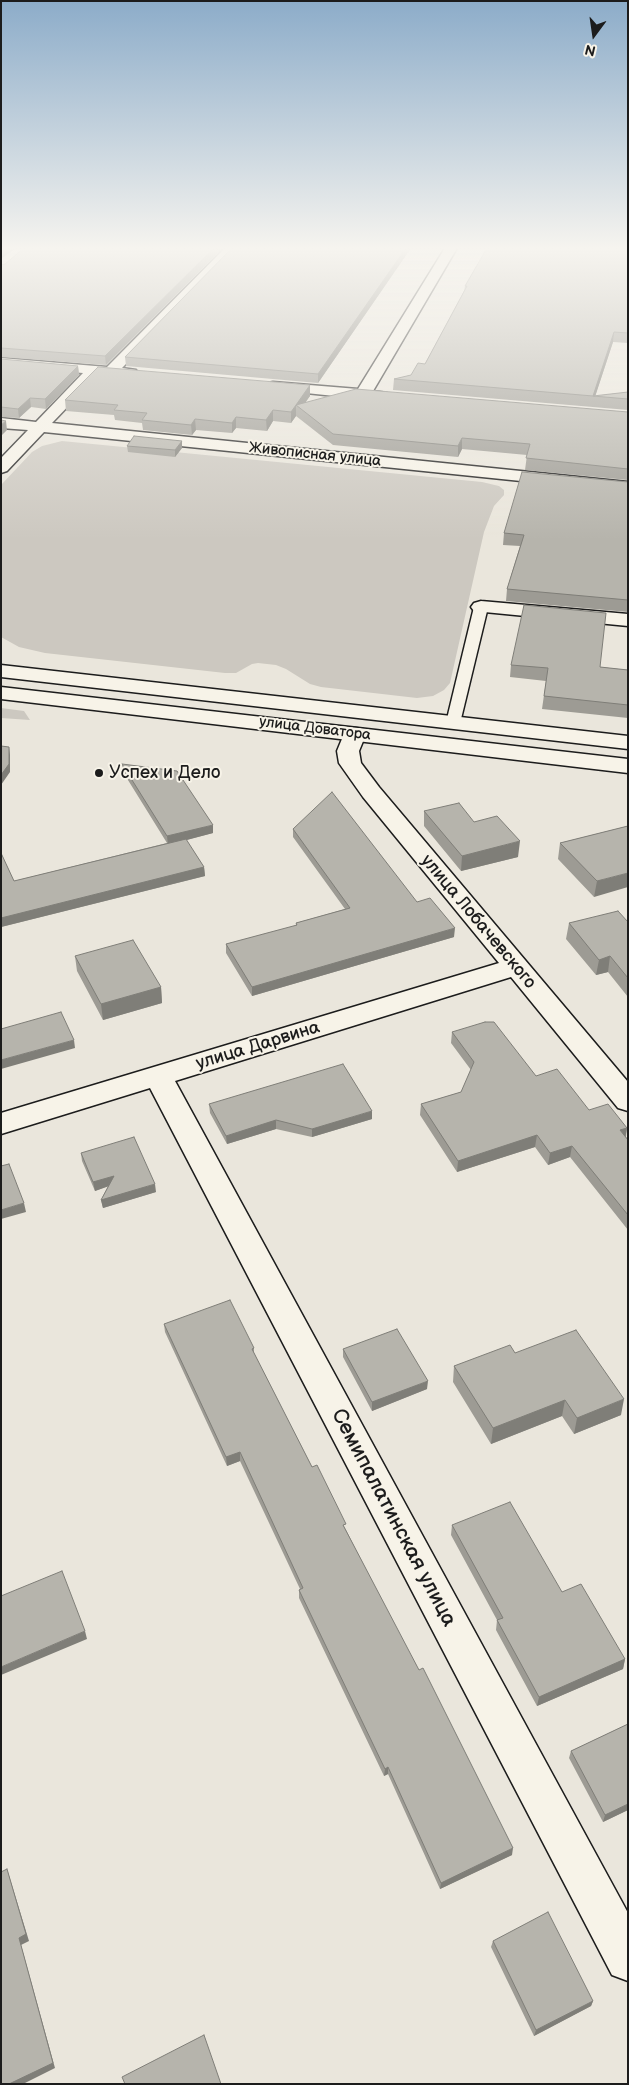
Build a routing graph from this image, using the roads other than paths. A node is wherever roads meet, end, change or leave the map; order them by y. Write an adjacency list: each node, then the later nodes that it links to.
1 (136, 345): 5 (street)
2 (392, 345): 8 (street)
3 (1, 362): 4 (street)
4 (94, 370): 5 (street); 11 (street)
5 (110, 372): 6 (street)
6 (149, 375)
7 (256, 384): 8 (street)
8 (363, 394): 9 (street)
9 (402, 397)
10 (1, 423): 11 (street, Живописная улица)
11 (39, 427): 12 (street); 13 (street, Живописная улица)
12 (1, 468)
13 (628, 486)
14 (481, 607): 15 (street); 18 (lane)
15 (628, 620)
16 (1, 671): 18 (street, улица Доватора)
17 (1, 692): 19 (street, улица Доватора)
18 (453, 723): 20 (street, улица Доватора)
19 (355, 734): 21 (street, улица Доватора); 22 (street, улица Лобачевского)
20 (628, 743)
21 (628, 766)
22 (515, 967): 23 (street, улица Дарвина); 24 (street, улица Лобачевского)
23 (158, 1076): 25 (street, улица Дарвина); 26 (street, Семипалатинская улица)
24 (628, 1101)
25 (1, 1124)
26 (628, 1959)

